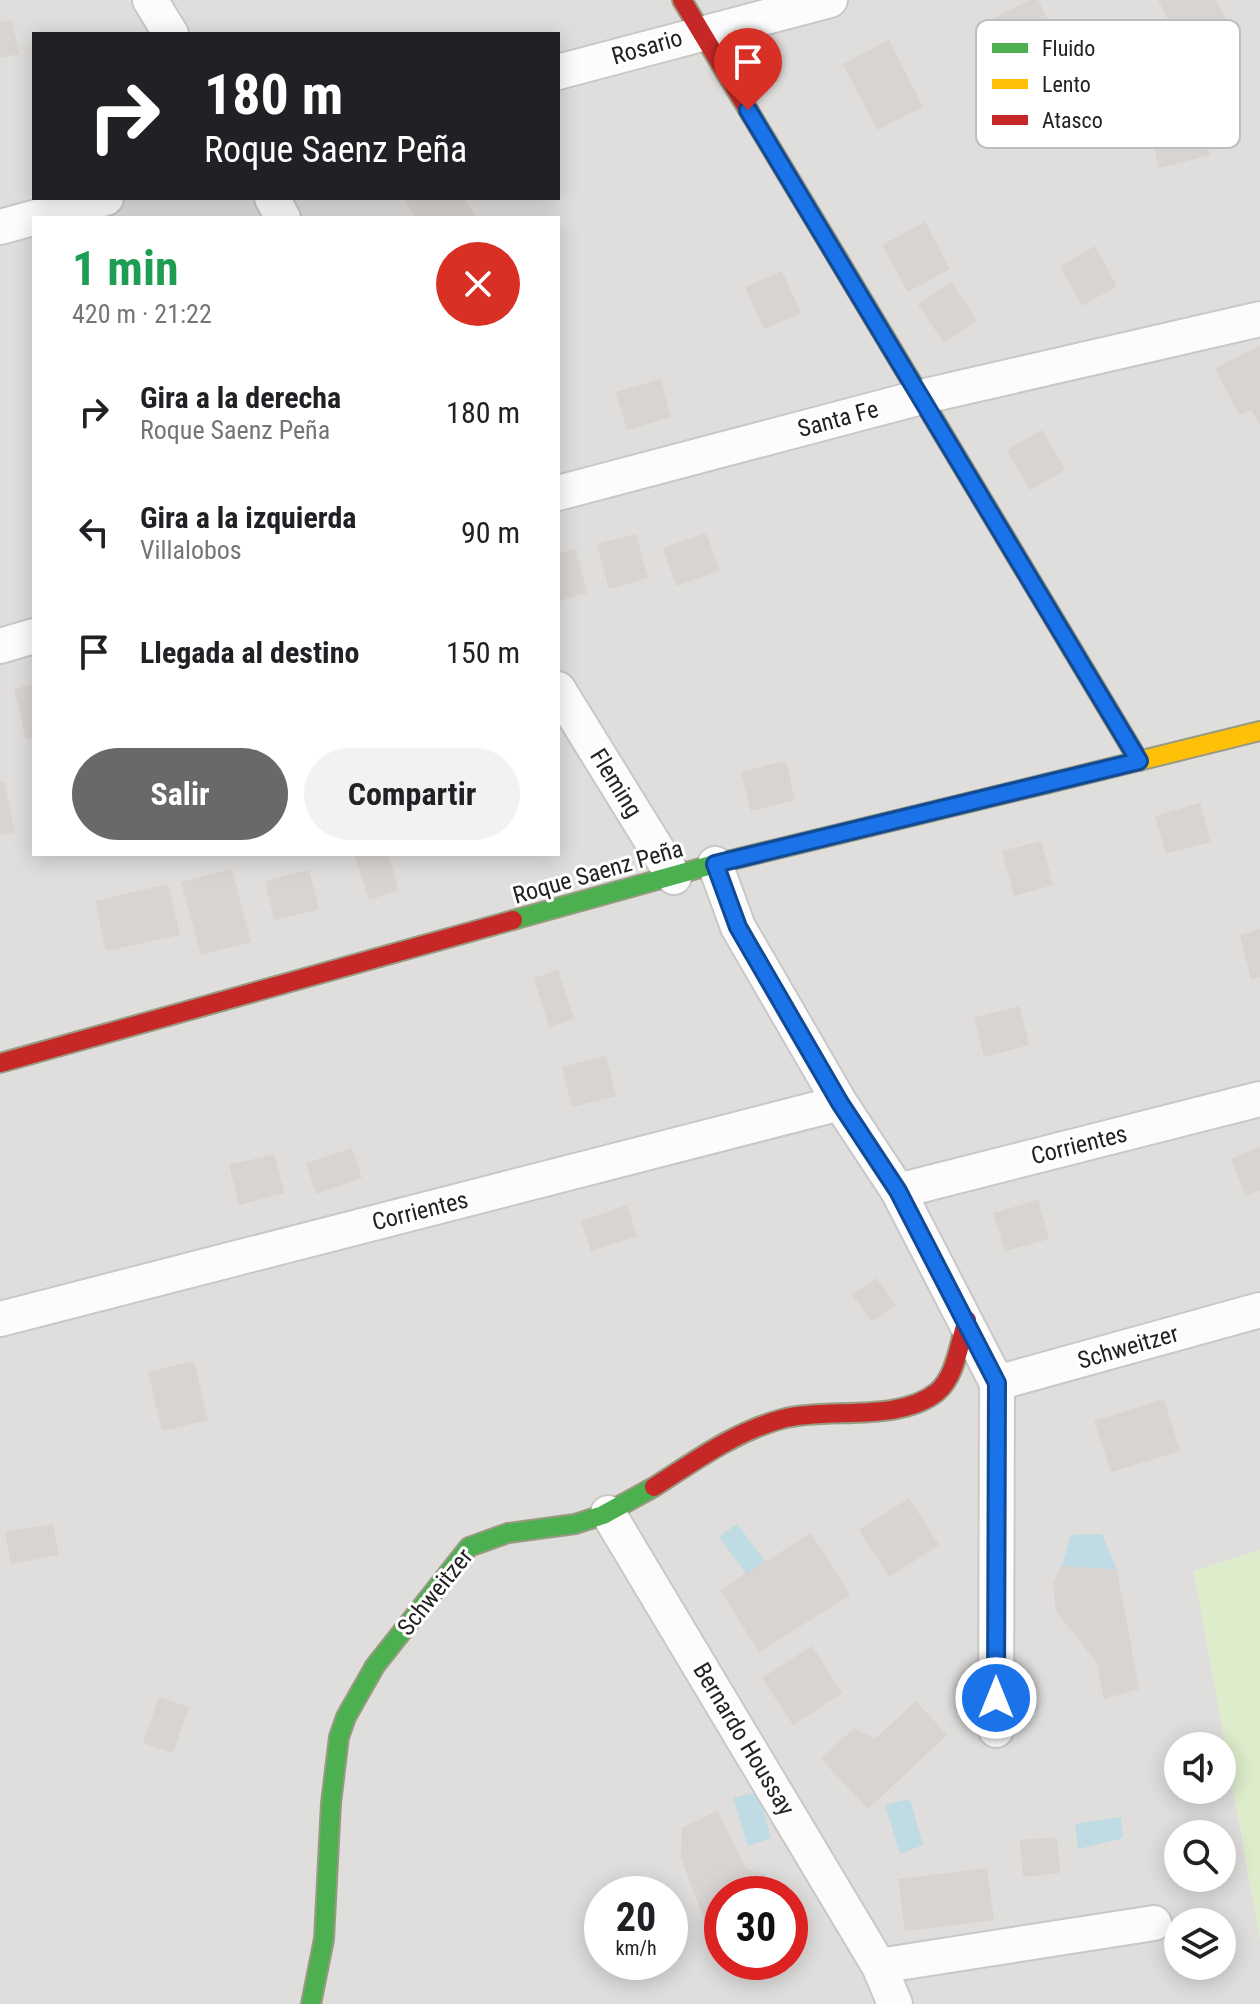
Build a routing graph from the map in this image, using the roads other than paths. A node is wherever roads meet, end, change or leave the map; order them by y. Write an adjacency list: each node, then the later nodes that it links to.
1 (150, 0): 4 (street)
2 (682, 0): 5 (street)
3 (830, 0): 5 (street, Rosario)
4 (170, 32)
5 (701, 32): 6 (street, Rosario); 12 (street)
6 (560, 71)
7 (99, 200): 8 (street)
8 (40, 216)
9 (32, 218): 10 (street)
10 (0, 227)
11 (1260, 319): 12 (street, Santa Fe)
12 (921, 397): 13 (street, Santa Fe); 18 (street)
13 (560, 492)
14 (32, 637): 15 (street)
15 (0, 646)
16 (560, 692): 20 (street, Fleming)
17 (1260, 731): 18 (street, Roque Saenz Peña)
18 (1139, 761): 19 (street, Roque Saenz Peña)
19 (715, 864): 20 (street, Roque Saenz Peña); 23 (street)
20 (674, 877): 21 (street, Roque Saenz Peña)
21 (0, 1063)
22 (1260, 1099): 24 (street, Corrientes)
23 (840, 1103): 24 (street); 26 (street, Corrientes)
24 (898, 1191): 27 (street)
25 (1260, 1310): 28 (street, Schweitzer)
26 (0, 1319)
27 (967, 1320): 28 (street); 29 (street, Schweitzer)
28 (997, 1383): 30 (street)
29 (608, 1513): 32 (street, Bernardo Houssay); 33 (street, Schweitzer)
30 (996, 1730)
31 (1154, 1923): 32 (street)
32 (879, 1966): 34 (street, Bernardo Houssay)
33 (311, 2004)
34 (895, 2004)

